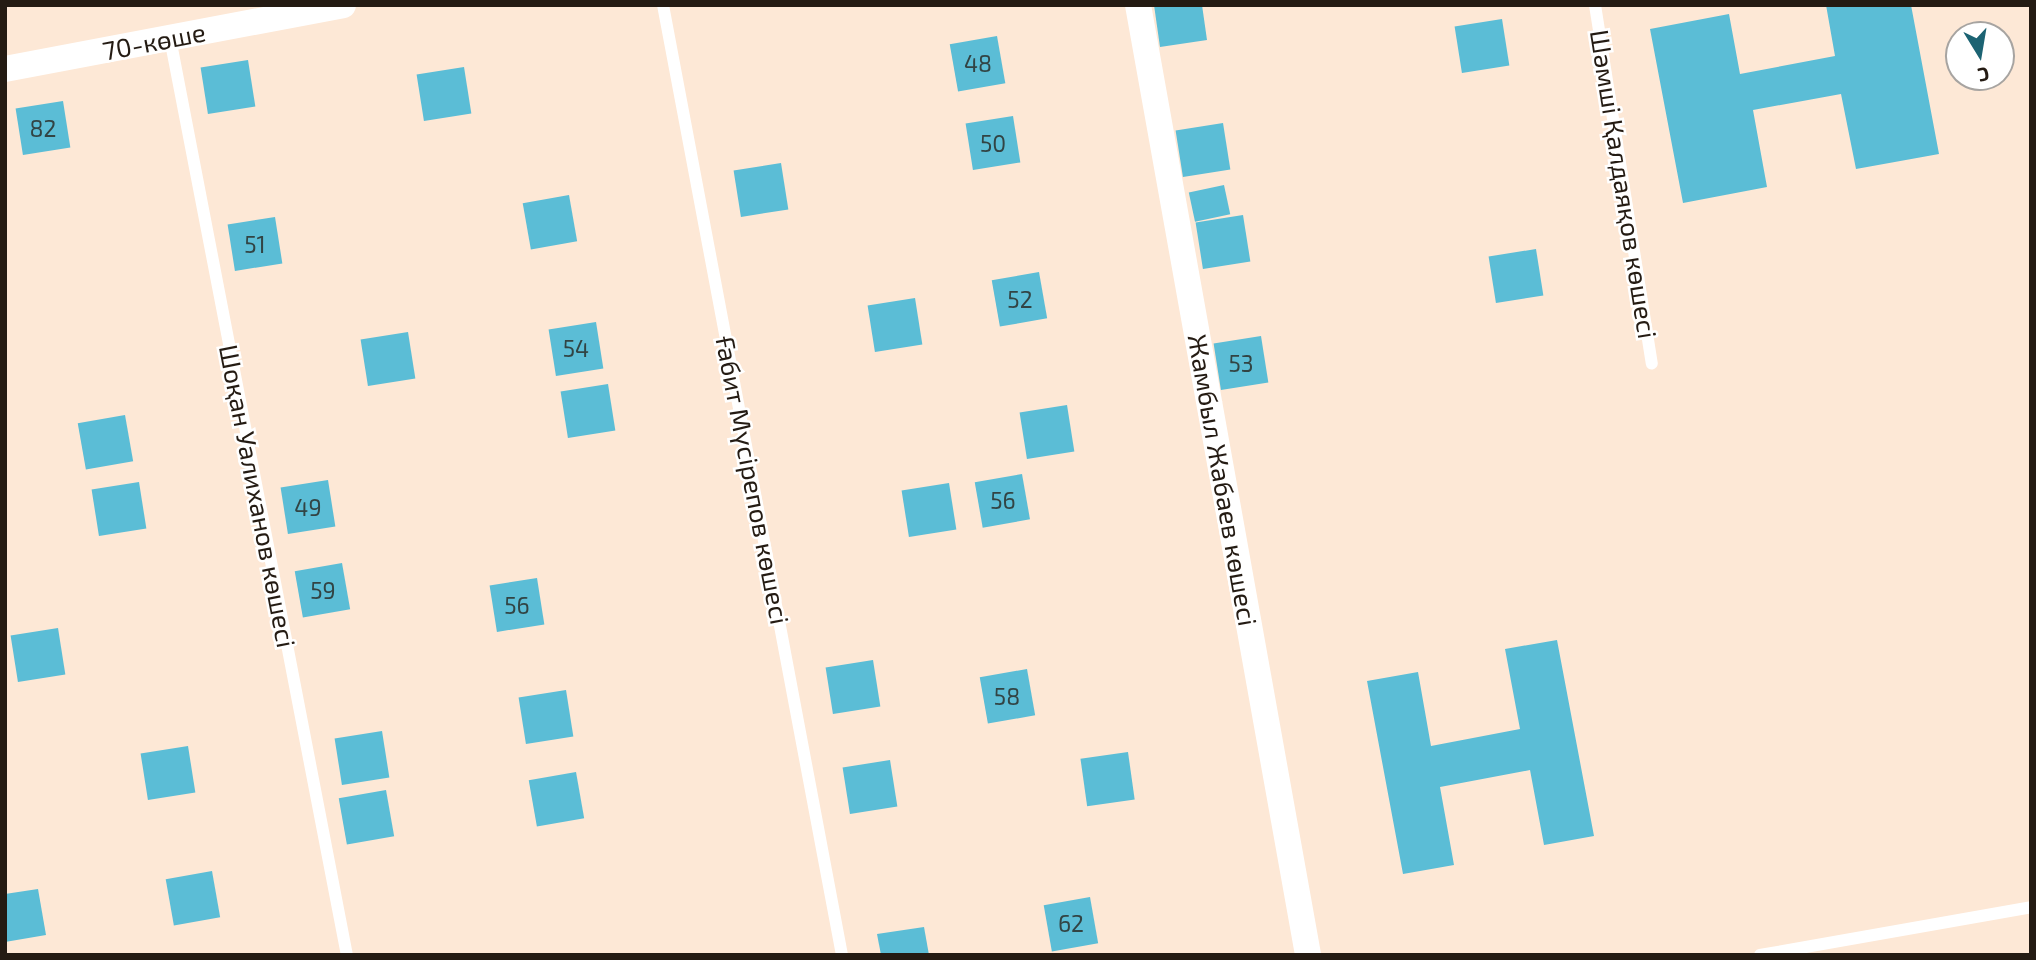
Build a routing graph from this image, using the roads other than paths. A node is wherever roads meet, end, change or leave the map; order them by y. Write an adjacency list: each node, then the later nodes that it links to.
1 (343, 5): 5 (street, 70-көше)
2 (663, 5): 12 (lane, Ғабит Мүсірепов көшесі)
3 (1138, 5): 13 (street, Жамбыл Жабаев көшесі)
4 (1595, 5): 8 (lane, Шәмші Қалдаяқов көшесі)
5 (237, 15): 6 (street, 70-көше)
6 (170, 38): 7 (street, 70-көше); 11 (lane, Шоқан Уалиханов көшесі)
7 (5, 69)
8 (1653, 363)
9 (2031, 907): 10 (lane)
10 (1784, 953): 14 (lane)
11 (347, 955)
12 (842, 955)
13 (1308, 955)
14 (1760, 955)

